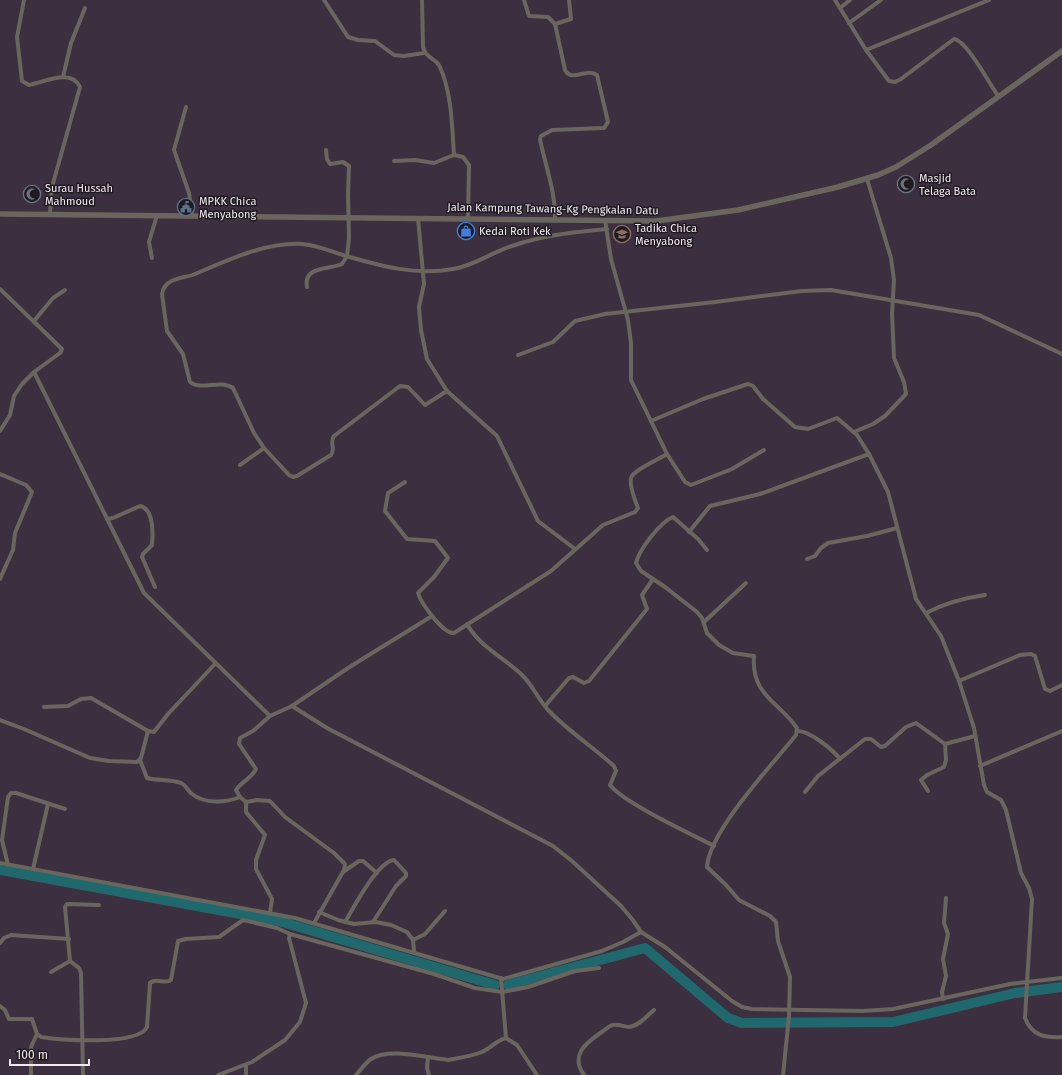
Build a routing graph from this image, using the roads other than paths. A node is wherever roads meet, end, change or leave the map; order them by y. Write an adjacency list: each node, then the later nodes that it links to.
1 (24, 0): 17 (street)
2 (324, 0): 16 (street)
3 (422, 0): 16 (street)
4 (524, 0): 13 (street)
5 (569, 0): 13 (street)
6 (835, 0): 11 (street)
7 (850, 0): 11 (street)
8 (881, 0): 12 (street)
9 (989, 0): 14 (street)
10 (85, 8): 17 (street)
11 (840, 8): 12 (street)
12 (849, 23): 14 (street)
13 (555, 24): 31 (street)
14 (866, 50): 18 (street)
15 (1062, 51): 18 (street, Jalan Kampung Tawang-Kg Pengkalan Datu)
16 (424, 53): 21 (street)
17 (63, 77): 24 (street)
18 (998, 96): 23 (street, Jalan Kampung Tawang-Kg Pengkalan Datu)
19 (186, 107): 27 (street)
20 (326, 150): 30 (street)
21 (454, 155): 22 (street); 29 (street)
22 (394, 160)
23 (867, 179): 32 (street, Jalan Kampung Tawang-Kg Pengkalan Datu); 40 (street)
24 (50, 213): 25 (street, Jalan Kampung Tawang-Kg Pengkalan Datu); 26 (street, Jalan Kampung Tawang-Kg Pengkalan Datu)
25 (0, 214)
26 (157, 215): 27 (street, Jalan Kampung Tawang-Kg Pengkalan Datu); 35 (street)
27 (192, 215): 30 (street, Jalan Kampung Tawang-Kg Pengkalan Datu)
28 (418, 218): 29 (street, Jalan Kampung Tawang-Kg Pengkalan Datu); 30 (street, Jalan Kampung Tawang-Kg Pengkalan Datu); 36 (street)
29 (468, 218): 31 (street, Jalan Kampung Tawang-Kg Pengkalan Datu)
30 (348, 219): 34 (street)
31 (555, 220): 32 (street, Jalan Kampung Tawang-Kg Pengkalan Datu)
32 (605, 220): 33 (street)
33 (607, 229): 36 (street); 41 (street)
34 (346, 256): 36 (street); 37 (street); 50 (street)
35 (152, 258)
36 (422, 271): 46 (street)
37 (307, 287)
38 (0, 289): 42 (street)
39 (65, 290): 42 (street)
40 (892, 302): 41 (street); 43 (street); 49 (street)
41 (626, 311): 44 (street); 47 (street)
42 (34, 321): 45 (street)
43 (1062, 354)
44 (518, 355)
45 (34, 372): 48 (street); 57 (street)
46 (448, 391): 50 (street); 60 (street)
47 (651, 420): 49 (street); 52 (street)
48 (0, 431)
49 (854, 432): 53 (street)
50 (264, 448): 54 (street)
51 (764, 450): 52 (street)
52 (667, 454): 60 (street)
53 (869, 454): 58 (street); 59 (street)
54 (240, 465)
55 (0, 474): 63 (street)
56 (405, 482): 69 (street)
57 (106, 519): 66 (street); 72 (street)
58 (897, 528): 62 (street); 68 (street)
59 (689, 532): 61 (street); 64 (street)
60 (575, 549): 71 (street)
61 (707, 550)
62 (807, 559)
63 (0, 579)
64 (653, 579): 70 (street); 76 (street)
65 (746, 583): 70 (street)
66 (155, 587)
67 (985, 595): 68 (street)
68 (926, 613): 73 (street)
69 (432, 616): 71 (street); 75 (street)
70 (704, 622): 81 (street)
71 (467, 624): 76 (street)
72 (215, 664): 78 (street); 80 (street)
73 (959, 681): 74 (street); 83 (street)
74 (1062, 685)
75 (292, 706): 78 (street); 108 (street)
76 (545, 706): 94 (street)
77 (44, 707): 80 (street)
78 (270, 716): 90 (street)
79 (0, 720): 86 (street)
80 (148, 731): 86 (street)
81 (797, 731): 85 (street); 94 (street)
82 (1062, 731): 87 (street)
83 (975, 736): 84 (street); 87 (street)
84 (945, 744): 85 (street); 88 (street)
85 (840, 759): 89 (street)
86 (140, 760): 90 (street)
87 (980, 766): 119 (street)
88 (928, 791)
89 (805, 792)
90 (240, 796): 91 (street)
91 (246, 802): 98 (street); 104 (street)
92 (48, 804): 93 (street); 96 (street); 97 (street)
93 (65, 809)
94 (714, 846): 123 (street)
95 (0, 863): 96 (street)
96 (8, 864): 97 (street)
97 (33, 869): 104 (street)
98 (343, 872): 99 (street); 103 (street)
99 (377, 873): 105 (street); 106 (street)
100 (946, 898): 121 (street)
101 (99, 905): 110 (street)
102 (445, 911): 111 (street)
103 (319, 912): 105 (street); 107 (street)
104 (270, 913): 107 (street)
105 (345, 922): 106 (street)
106 (373, 922): 111 (street)
107 (314, 923): 113 (street)
108 (640, 932): 117 (street); 123 (street)
109 (290, 934): 120 (street); 128 (street); 130 (street)
110 (69, 939): 112 (street); 114 (street)
111 (413, 940): 113 (street)
112 (0, 943)
113 (414, 951): 117 (street)
114 (70, 960): 116 (street); 128 (street)
115 (599, 968): 120 (street)
116 (51, 972)
117 (501, 978): 120 (street)
118 (1062, 978): 119 (street)
119 (1028, 985): 121 (street); 126 (street)
120 (502, 992): 127 (street)
121 (943, 999): 123 (street)
122 (0, 1006): 125 (street)
123 (789, 1009): 139 (street)
124 (654, 1010): 138 (street)
125 (37, 1034): 128 (street); 131 (street)
126 (1062, 1037)
127 (506, 1038): 129 (street); 137 (street)
128 (82, 1040): 132 (street)
129 (428, 1057): 135 (street); 136 (street)
130 (246, 1065): 133 (street); 134 (street)
131 (31, 1075)
132 (83, 1075)
133 (218, 1075)
134 (246, 1075)
135 (356, 1075)
136 (429, 1075)
137 (537, 1075)
138 (584, 1075)
139 (783, 1075)

